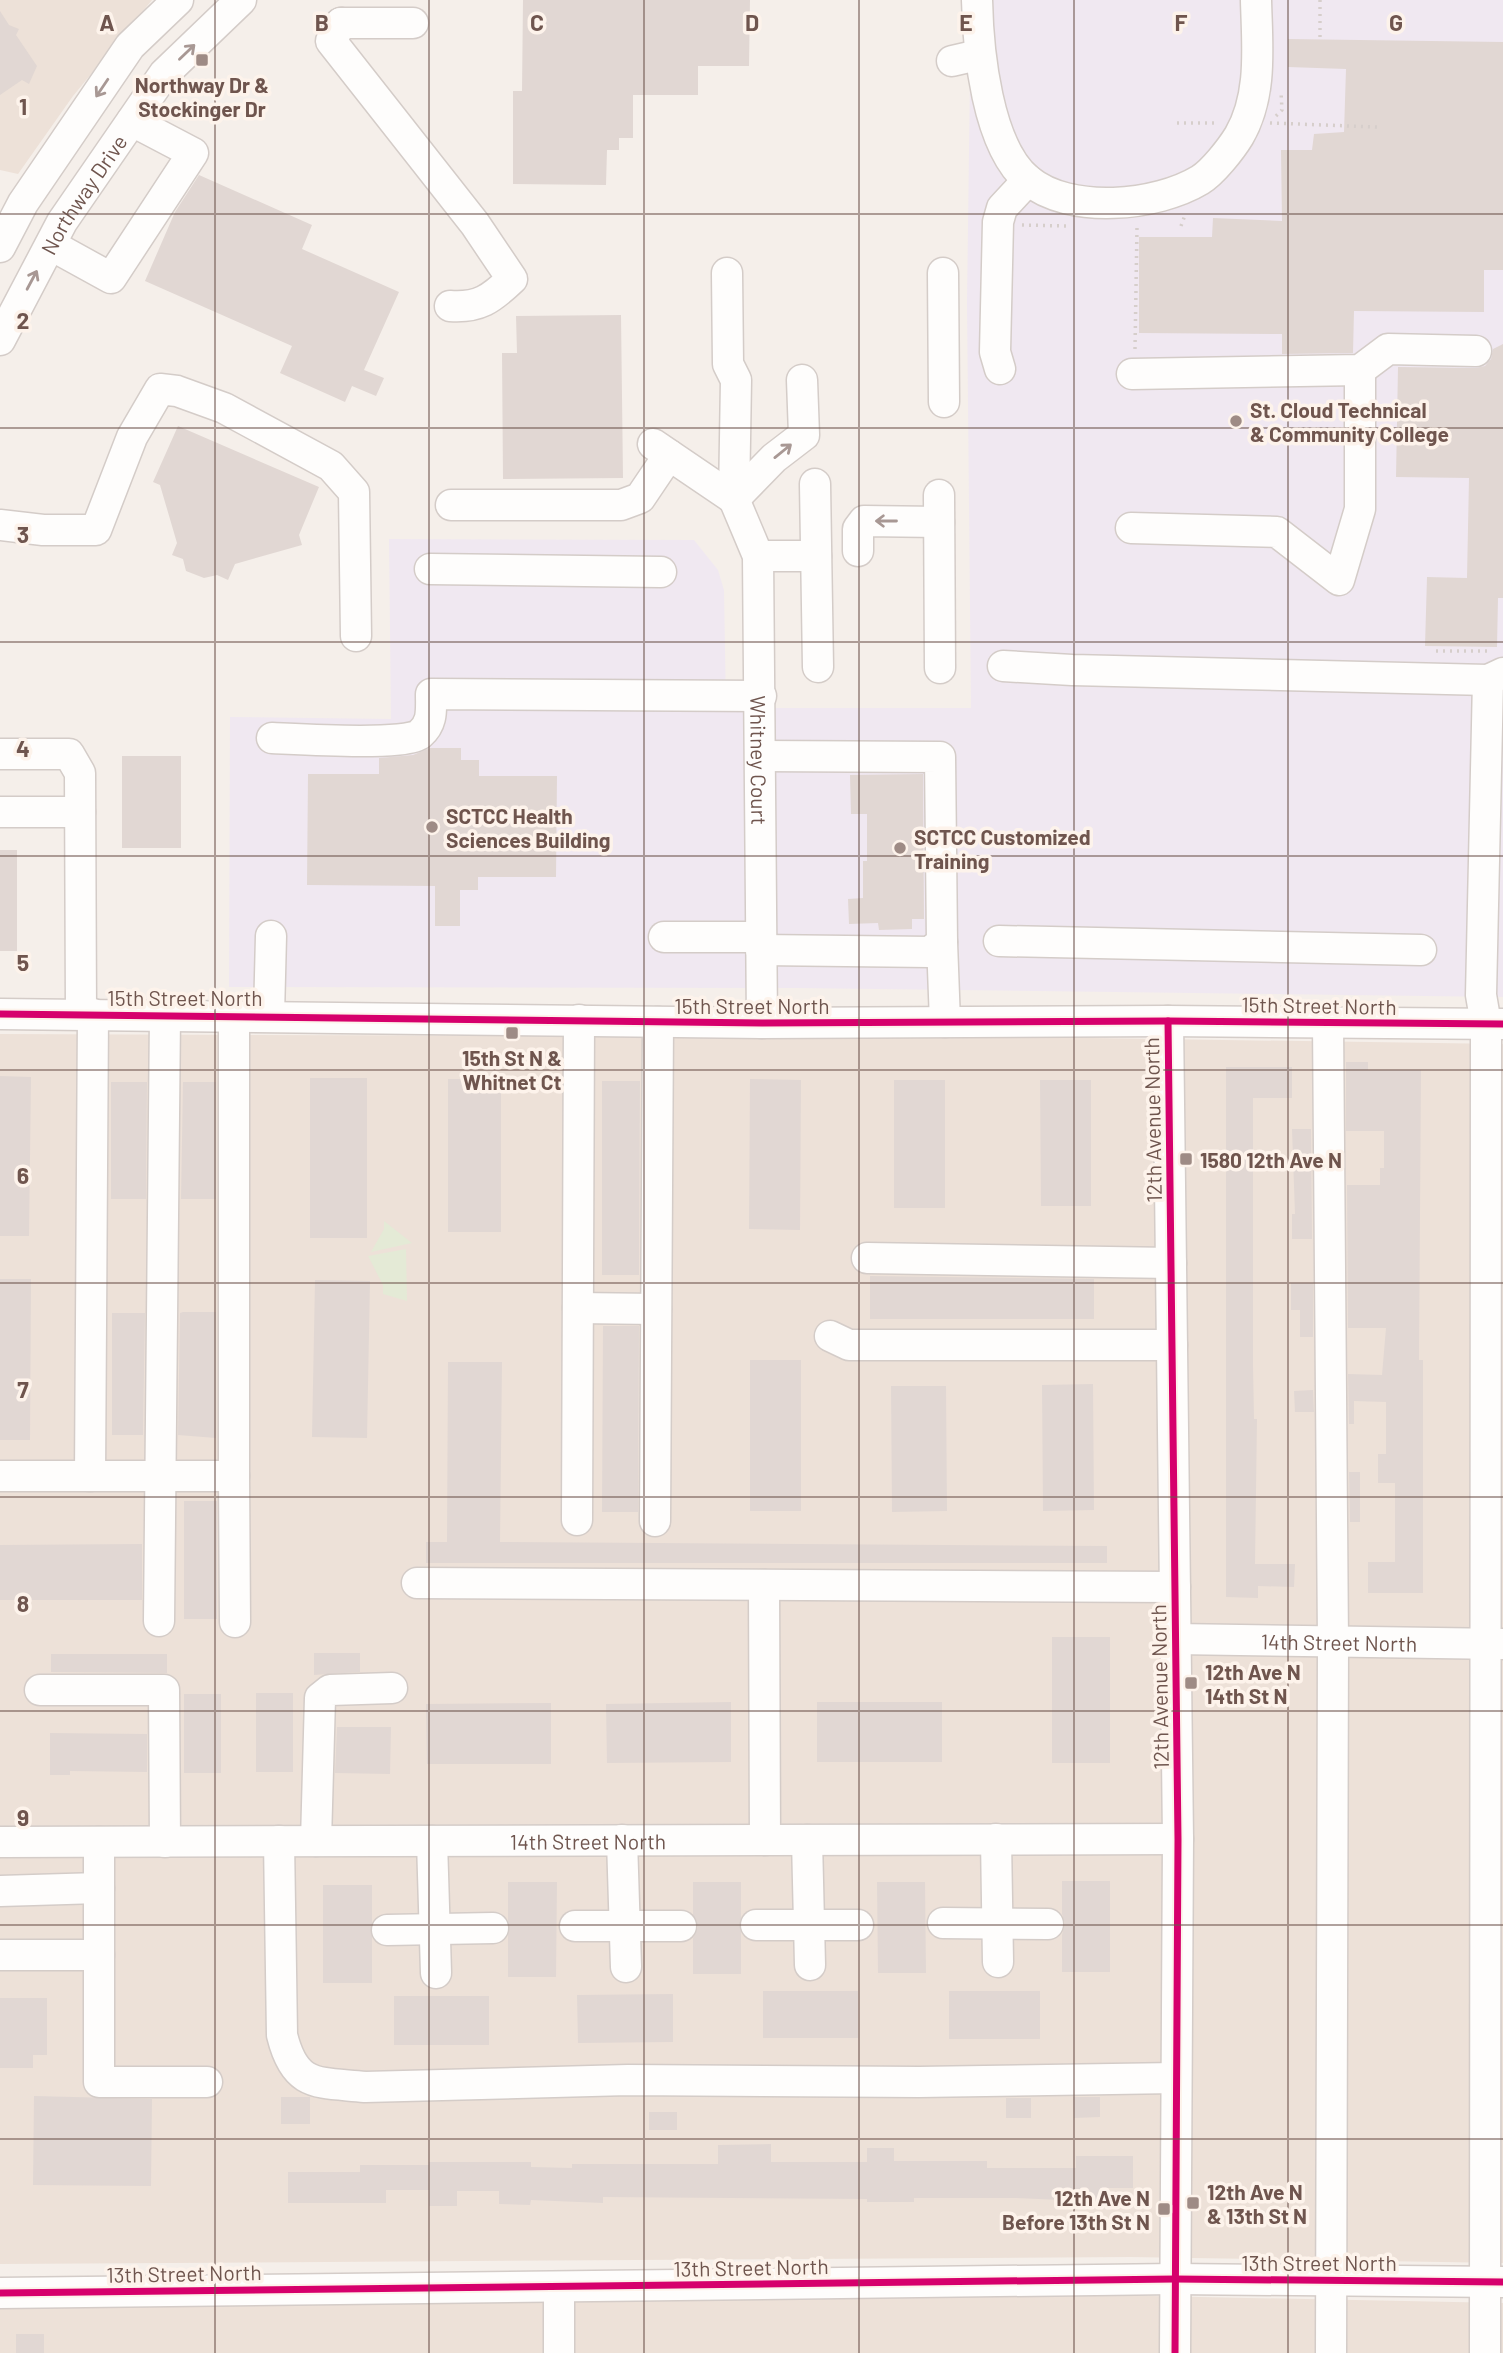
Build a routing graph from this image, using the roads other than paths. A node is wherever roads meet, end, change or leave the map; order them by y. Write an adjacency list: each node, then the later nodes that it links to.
1 (178, 0): 9 (street, Northway Drive, one-way to 9)
2 (241, 0): 7 (street, Northway Drive, one-way to 2)
3 (977, 0): 8 (street)
4 (1256, 0): 8 (street)
5 (334, 11): 6 (street); 13 (street)
6 (413, 23)
7 (132, 121): 10 (street, Northway Drive); 10 (street)
8 (1028, 180): 17 (street)
9 (3, 233)
10 (51, 245): 14 (street, Northway Drive, one-way to 10)
11 (727, 273): 22 (street)
12 (943, 273): 20 (street)
13 (450, 306)
14 (0, 340)
15 (1476, 351): 18 (street)
16 (1134, 366): 18 (street)
17 (1000, 369)
18 (1360, 370): 25 (street)
19 (802, 380): 22 (street, one-way to 19)
20 (944, 402)
21 (815, 484): 28 (street)
22 (734, 499): 23 (street); 27 (street, Whitney Court)
23 (451, 505)
24 (0, 525): 31 (street)
25 (1131, 528)
26 (859, 551): 34 (street, one-way to 26)
27 (758, 556): 28 (street); 36 (street, Whitney Court)
28 (816, 556): 33 (street)
29 (430, 569): 30 (street)
30 (661, 572)
31 (356, 636)
32 (1003, 666): 35 (street)
33 (818, 667)
34 (940, 668)
35 (1497, 668): 59 (street)
36 (761, 696): 37 (street); 39 (street, Whitney Court)
37 (272, 738)
38 (0, 754): 41 (street)
39 (762, 756): 45 (street); 46 (street, Whitney Court)
40 (0, 812): 41 (street)
41 (80, 812): 49 (street)
42 (271, 936): 52 (street)
43 (664, 937): 46 (street)
44 (999, 941): 47 (street)
45 (942, 942): 46 (street); 56 (street)
46 (761, 944): 57 (street, Whitney Court)
47 (1421, 950)
48 (0, 1014): 49 (street, 15th Street North)
49 (87, 1014): 50 (street, 15th Street North); 67 (street)
50 (165, 1015): 51 (street, 15th Street North); 68 (street)
51 (234, 1015): 52 (street, 15th Street North); 69 (street)
52 (269, 1015): 53 (street, 15th Street North)
53 (579, 1020): 55 (street, 15th Street North); 62 (street)
54 (1168, 1021): 56 (street, 15th Street North); 58 (street, 15th Street North); 61 (street, 12th Avenue North)
55 (658, 1022): 57 (street, 15th Street North); 63 (street)
56 (945, 1022): 57 (street, 15th Street North)
57 (762, 1023)
58 (1328, 1023): 59 (street, 15th Street North); 78 (street)
59 (1495, 1024): 79 (street)
60 (867, 1258): 61 (street)
61 (1171, 1263): 65 (street, 12th Avenue North)
62 (578, 1308): 63 (street); 70 (street)
63 (656, 1309): 71 (street)
64 (830, 1336): 65 (street)
65 (1172, 1345): 74 (street, 12th Avenue North)
66 (0, 1476): 67 (street)
67 (90, 1476): 68 (street)
68 (160, 1476): 69 (street); 75 (street)
69 (234, 1476): 76 (street)
70 (577, 1520)
71 (655, 1521)
72 (417, 1583): 73 (street)
73 (764, 1585): 74 (street); 85 (street)
74 (1175, 1587): 77 (street, 12th Avenue North)
75 (159, 1621)
76 (235, 1622)
77 (1176, 1639): 78 (street, 14th Street North); 83 (street, 12th Avenue North)
78 (1333, 1642): 79 (street, 14th Street North); 116 (street)
79 (1495, 1644): 117 (street)
80 (392, 1688): 88 (street)
81 (40, 1690): 92 (street)
82 (996, 1839): 83 (street, 14th Street North); 86 (street, 14th Street North); 96 (street)
83 (1178, 1839): 113 (street, 12th Avenue North)
84 (622, 1840): 85 (street, 14th Street North); 89 (street, 14th Street North); 98 (street)
85 (765, 1840): 86 (street, 14th Street North)
86 (807, 1840): 100 (street)
87 (279, 1841): 88 (street, 14th Street North); 92 (street, 14th Street North); 113 (street)
88 (316, 1841): 89 (street, 14th Street North)
89 (432, 1841): 106 (street)
90 (0, 1842): 91 (street, 14th Street North)
91 (99, 1842): 92 (street, 14th Street North); 93 (street)
92 (166, 1842)
93 (99, 1888): 94 (street); 108 (street)
94 (0, 1891)
95 (943, 1923): 96 (street)
96 (997, 1924): 97 (street); 109 (street)
97 (1048, 1924)
98 (624, 1925): 102 (street); 103 (street); 111 (street)
99 (756, 1925): 100 (street)
100 (809, 1925): 101 (street); 110 (street)
101 (858, 1925)
102 (575, 1926)
103 (681, 1926)
104 (492, 1928): 106 (street)
105 (387, 1930): 106 (street)
106 (435, 1930): 112 (street)
107 (0, 1955): 108 (street)
108 (99, 1955): 114 (street)
109 (998, 1962)
110 (810, 1965)
111 (626, 1967)
112 (436, 1973)
113 (1176, 2078): 115 (street, 12th Avenue North)
114 (206, 2082)
115 (1175, 2279): 116 (street, 13th Street North); 118 (street, 13th Street North); 121 (street, 12th Avenue North)
116 (1331, 2280): 117 (street, 13th Street North); 122 (street)
117 (1494, 2282): 123 (street)
118 (559, 2287): 119 (street, 13th Street North); 120 (street)
119 (0, 2293)
120 (559, 2353)
121 (1175, 2353)
122 (1331, 2353)
123 (1485, 2353)

